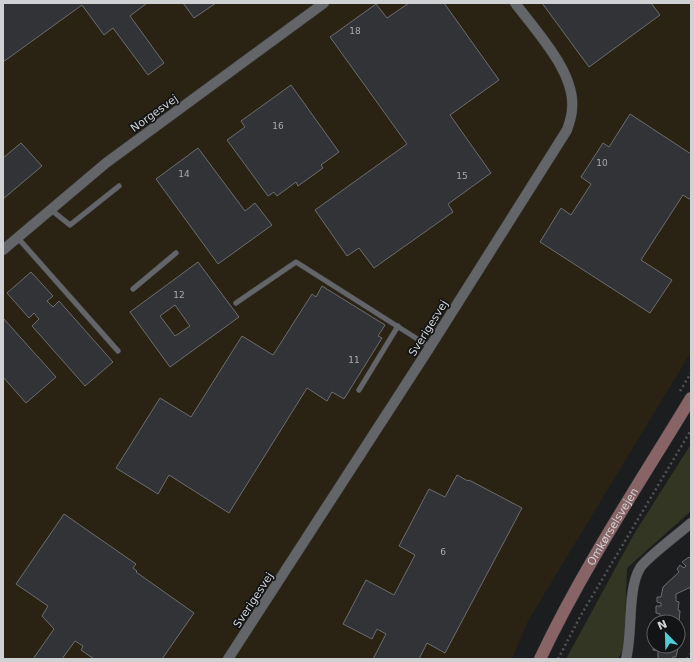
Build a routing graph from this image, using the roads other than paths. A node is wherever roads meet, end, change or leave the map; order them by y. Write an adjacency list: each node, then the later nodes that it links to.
1 (324, 3): 4 (street, Norgesvej)
2 (515, 3): 11 (street, Sverigesvej)
3 (119, 186): 4 (lane)
4 (50, 209): 5 (street, Norgesvej)
5 (17, 237): 6 (street, Norgesvej); 12 (lane)
6 (3, 250)
7 (176, 253): 8 (lane)
8 (133, 289)
9 (236, 303): 10 (lane)
10 (398, 326): 11 (lane); 13 (lane)
11 (430, 347): 16 (street, Sverigesvej)
12 (118, 351)
13 (359, 390)
14 (691, 398): 17 (main road, Omkørselsvejen)
15 (691, 524): 18 (street)
16 (228, 659)
17 (540, 659)
18 (626, 659)

